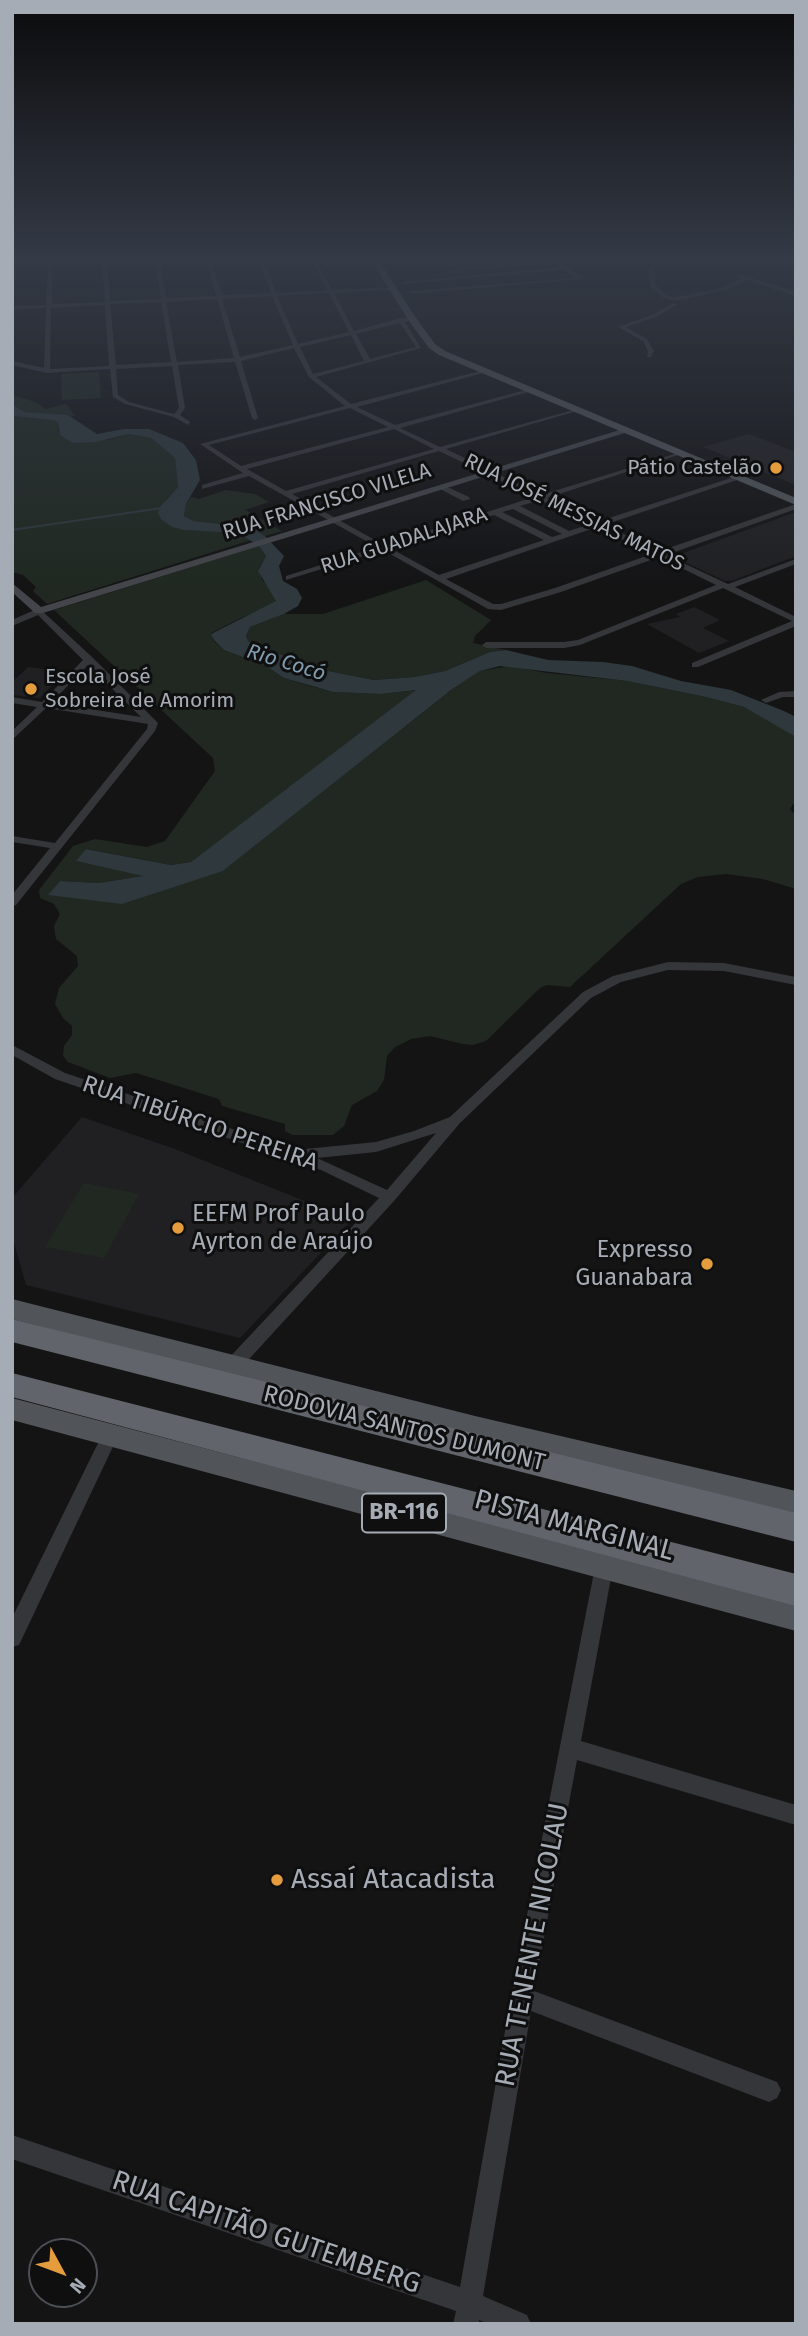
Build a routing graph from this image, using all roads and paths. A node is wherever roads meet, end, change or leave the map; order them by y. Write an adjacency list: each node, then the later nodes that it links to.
1 (112, 371): 12 (street)
2 (175, 371): 12 (street)
3 (240, 371): 13 (street)
4 (309, 371): 8 (street)
5 (331, 371): 8 (street)
6 (508, 371): 25 (main road)
7 (484, 372): 9 (main road); 10 (street)
8 (311, 376): 10 (street, RUA JOSÉ MESSIAS MATOS)
9 (529, 391): 11 (main road); 15 (street)
10 (351, 407): 15 (street, RUA JOSÉ MESSIAS MATOS); 19 (street)
11 (575, 410): 16 (main road); 17 (street)
12 (176, 416): 14 (street)
13 (255, 418)
14 (188, 423)
15 (394, 427): 17 (street, RUA JOSÉ MESSIAS MATOS); 19 (street)
16 (625, 431): 18 (main road); 20 (street, RUA FRANCISCO VILELA)
17 (440, 449): 20 (street, RUA JOSÉ MESSIAS MATOS); 26 (street)
18 (679, 453): 22 (main road); 27 (street, RUA GUADALAJARA)
19 (242, 468): 21 (street)
20 (489, 472): 24 (street, RUA FRANCISCO VILELA); 27 (street, RUA JOSÉ MESSIAS MATOS)
21 (251, 473): 23 (street); 26 (street)
22 (737, 477): 29 (main road); 33 (street)
23 (205, 487)
24 (443, 487): 28 (street); 32 (street, RUA FRANCISCO VILELA)
25 (796, 490)
26 (287, 493): 32 (street)
27 (541, 497): 30 (street, RUA GUADALAJARA); 33 (street, RUA JOSÉ MESSIAS MATOS)
28 (466, 499)
29 (796, 504): 37 (street)
30 (513, 506): 31 (street, RUA GUADALAJARA); 34 (street)
31 (495, 512): 35 (street); 36 (street, RUA GUADALAJARA)
32 (334, 519): 36 (street); 43 (street, RUA FRANCISCO VILELA)
33 (598, 524): 34 (street); 37 (street, RUA JOSÉ MESSIAS MATOS)
34 (569, 534): 35 (street)
35 (551, 540): 40 (street)
36 (384, 547): 39 (street, RUA GUADALAJARA); 40 (street)
37 (659, 554): 40 (street); 42 (street, RUA JOSÉ MESSIAS MATOS)
38 (796, 561): 42 (street)
39 (289, 578)
40 (439, 578)
41 (12, 586): 43 (street)
42 (726, 586): 44 (street, RUA JOSÉ MESSIAS MATOS); 46 (street)
43 (39, 611): 45 (street); 47 (street)
44 (796, 622): 48 (street)
45 (12, 623)
46 (486, 645)
47 (89, 659): 52 (street); 53 (street)
48 (695, 665)
49 (796, 694): 51 (street)
50 (12, 700): 52 (street)
51 (765, 700)
52 (43, 704): 53 (street); 54 (street)
53 (151, 721): 56 (street)
54 (12, 737)
55 (12, 839): 56 (street)
56 (56, 846): 57 (street)
57 (12, 903)
58 (796, 981): 60 (street)
59 (12, 1049): 61 (street, RUA TIBÚRCIO PEREIRA)
60 (455, 1120): 61 (street); 62 (street)
61 (289, 1154): 62 (street, RUA TIBÚRCIO PEREIRA)
62 (389, 1197): 65 (street)
63 (12, 1309): 65 (main road)
64 (12, 1330): 72 (highway, RODOVIA SANTOS DUMONT)
65 (233, 1365): 71 (main road)
66 (12, 1385): 68 (highway, BR-116)
67 (12, 1397): 68 (highway)
68 (76, 1402): 74 (highway, BR-116)
69 (12, 1409): 70 (main road, PISTA MARGINAL / BR-116)
70 (110, 1436): 73 (main road, PISTA MARGINAL / BR-116); 76 (street)
71 (796, 1503)
72 (796, 1528)
73 (604, 1567): 75 (main road, PISTA MARGINAL / BR-116); 77 (street, RUA TENENTE NICOLAU)
74 (796, 1590)
75 (796, 1617)
76 (12, 1638)
77 (571, 1748): 78 (street); 79 (street, RUA TENENTE NICOLAU)
78 (796, 1815)
79 (522, 1997): 80 (street); 82 (street, RUA TENENTE NICOLAU)
80 (769, 2090)
81 (12, 2147): 82 (street, RUA CAPITÃO GUTEMBERG)
82 (468, 2313): 83 (street, RUA CAPITÃO GUTEMBERG)
83 (519, 2324)

